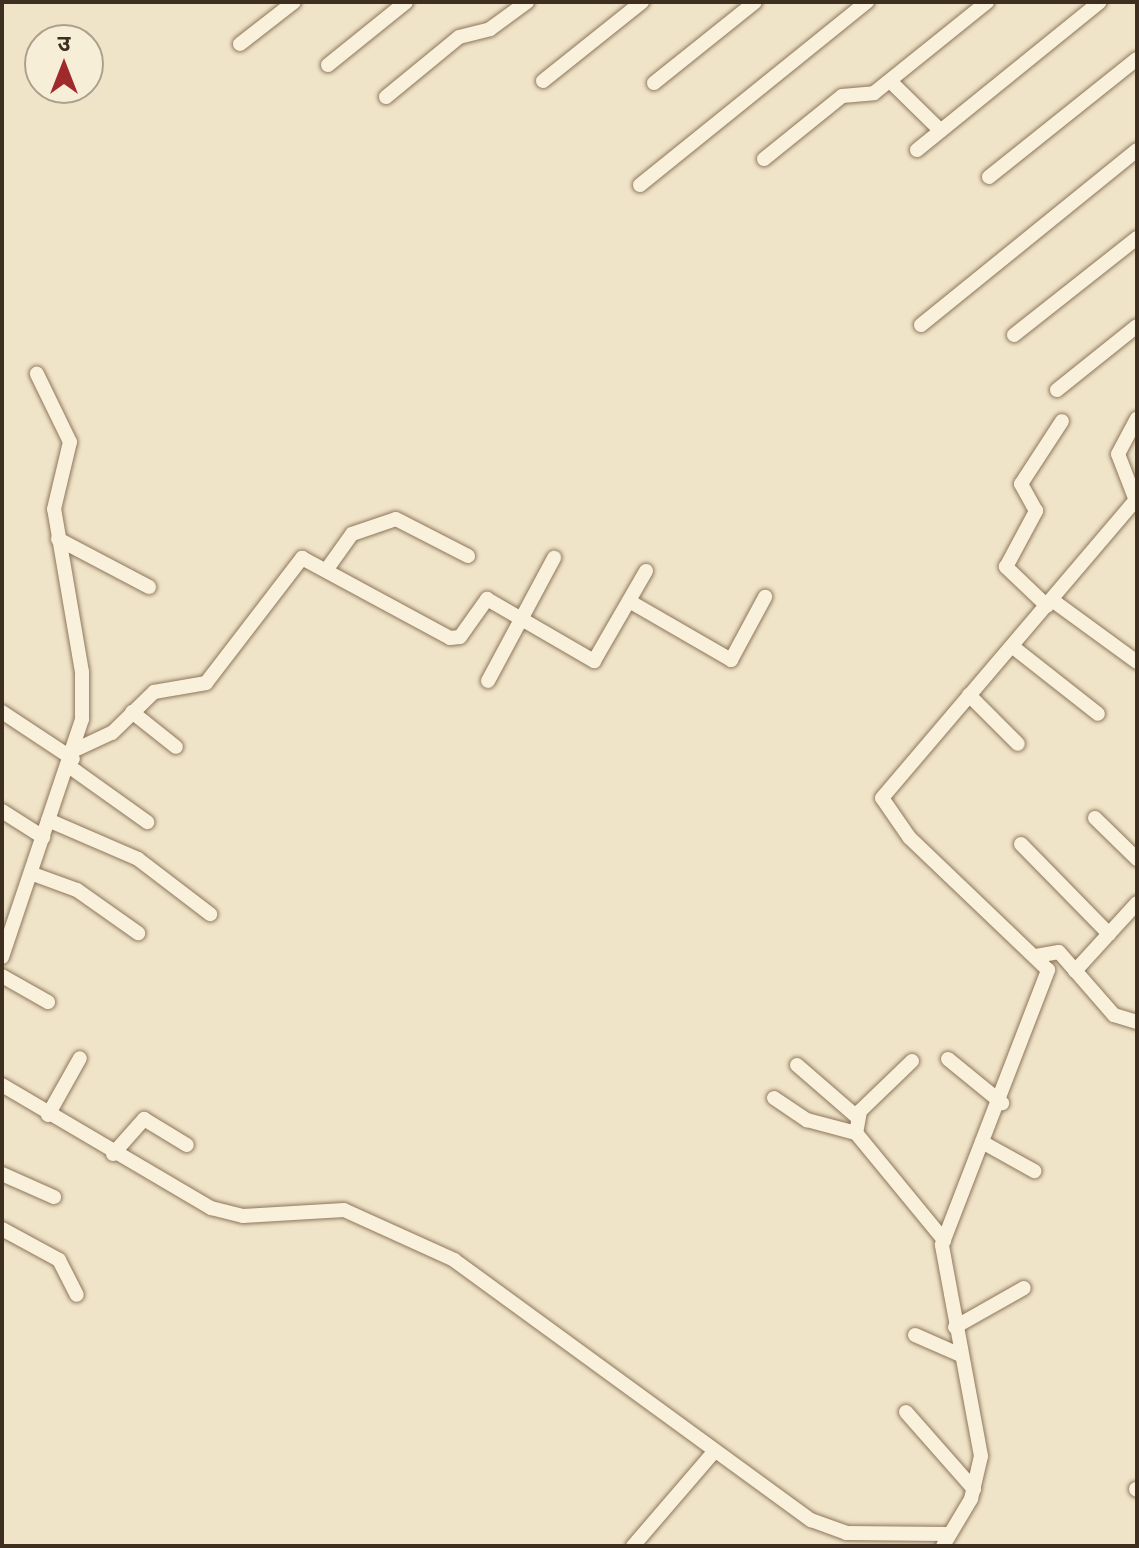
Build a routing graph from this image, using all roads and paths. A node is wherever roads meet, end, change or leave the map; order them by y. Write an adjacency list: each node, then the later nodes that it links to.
1 (294, 2): 9 (street)
2 (406, 2): 11 (street)
3 (527, 2): 15 (street)
4 (642, 2): 12 (street)
5 (755, 2): 14 (street)
6 (867, 2): 21 (street)
7 (987, 2): 13 (street)
8 (1100, 2): 16 (street)
9 (240, 44)
10 (1137, 59): 20 (street)
11 (328, 65)
12 (543, 81)
13 (890, 81): 16 (street); 19 (street)
14 (654, 83)
15 (386, 97)
16 (941, 131): 17 (street)
17 (917, 150)
18 (1137, 150): 23 (street)
19 (764, 159)
20 (989, 177)
21 (640, 185)
22 (1137, 238): 25 (street)
23 (921, 325)
24 (1137, 326): 27 (street)
25 (1014, 335)
26 (37, 374): 31 (street)
27 (1057, 390)
28 (1137, 419): 30 (street)
29 (1062, 421): 39 (street)
30 (1136, 498): 39 (street)
31 (58, 539): 36 (street); 50 (street)
32 (468, 556): 34 (street)
33 (554, 558): 40 (street)
34 (327, 569): 40 (street); 46 (street)
35 (646, 571): 38 (street)
36 (149, 587)
37 (765, 597): 38 (street)
38 (629, 601): 40 (street)
39 (1049, 603): 41 (street); 42 (street)
40 (522, 617): 43 (street)
41 (1013, 647): 44 (street); 47 (street)
42 (1137, 662)
43 (488, 681)
44 (969, 695): 48 (street); 63 (street)
45 (2, 712): 50 (street)
46 (132, 712): 49 (street); 50 (street)
47 (1098, 714)
48 (1018, 744)
49 (176, 747)
50 (73, 758): 53 (street); 54 (street)
51 (2, 811): 55 (street)
52 (1095, 818): 57 (street)
53 (48, 820): 55 (street); 60 (street)
54 (147, 822)
55 (43, 837): 58 (street)
56 (1021, 844): 62 (street)
57 (1137, 859)
58 (33, 874): 61 (street); 64 (street)
59 (1137, 903): 62 (street)
60 (210, 914)
61 (138, 933)
62 (1109, 934): 65 (street)
63 (1036, 956): 65 (street); 75 (street)
64 (2, 957)
65 (1075, 971): 68 (street)
66 (2, 976): 67 (street)
67 (48, 1002)
68 (1136, 1018)
69 (80, 1058): 76 (street)
70 (948, 1059): 75 (street)
71 (912, 1061): 77 (street)
72 (797, 1065): 77 (street)
73 (2, 1085): 76 (street)
74 (774, 1098): 78 (street)
75 (1002, 1103): 79 (street)
76 (48, 1115): 81 (street)
77 (857, 1117): 78 (street)
78 (856, 1133): 86 (street)
79 (982, 1142): 82 (street); 86 (street)
80 (187, 1145): 81 (street)
81 (113, 1154): 93 (street)
82 (1034, 1171)
83 (2, 1174): 84 (street)
84 (54, 1197)
85 (2, 1229): 88 (street)
86 (944, 1240): 89 (street)
87 (1024, 1288): 89 (street)
88 (77, 1295)
89 (955, 1327): 91 (street)
90 (915, 1335): 91 (street)
91 (958, 1354): 94 (street)
92 (906, 1412): 94 (street)
93 (713, 1453): 95 (street); 96 (street)
94 (974, 1489): 95 (street)
95 (945, 1540)
96 (633, 1546)

